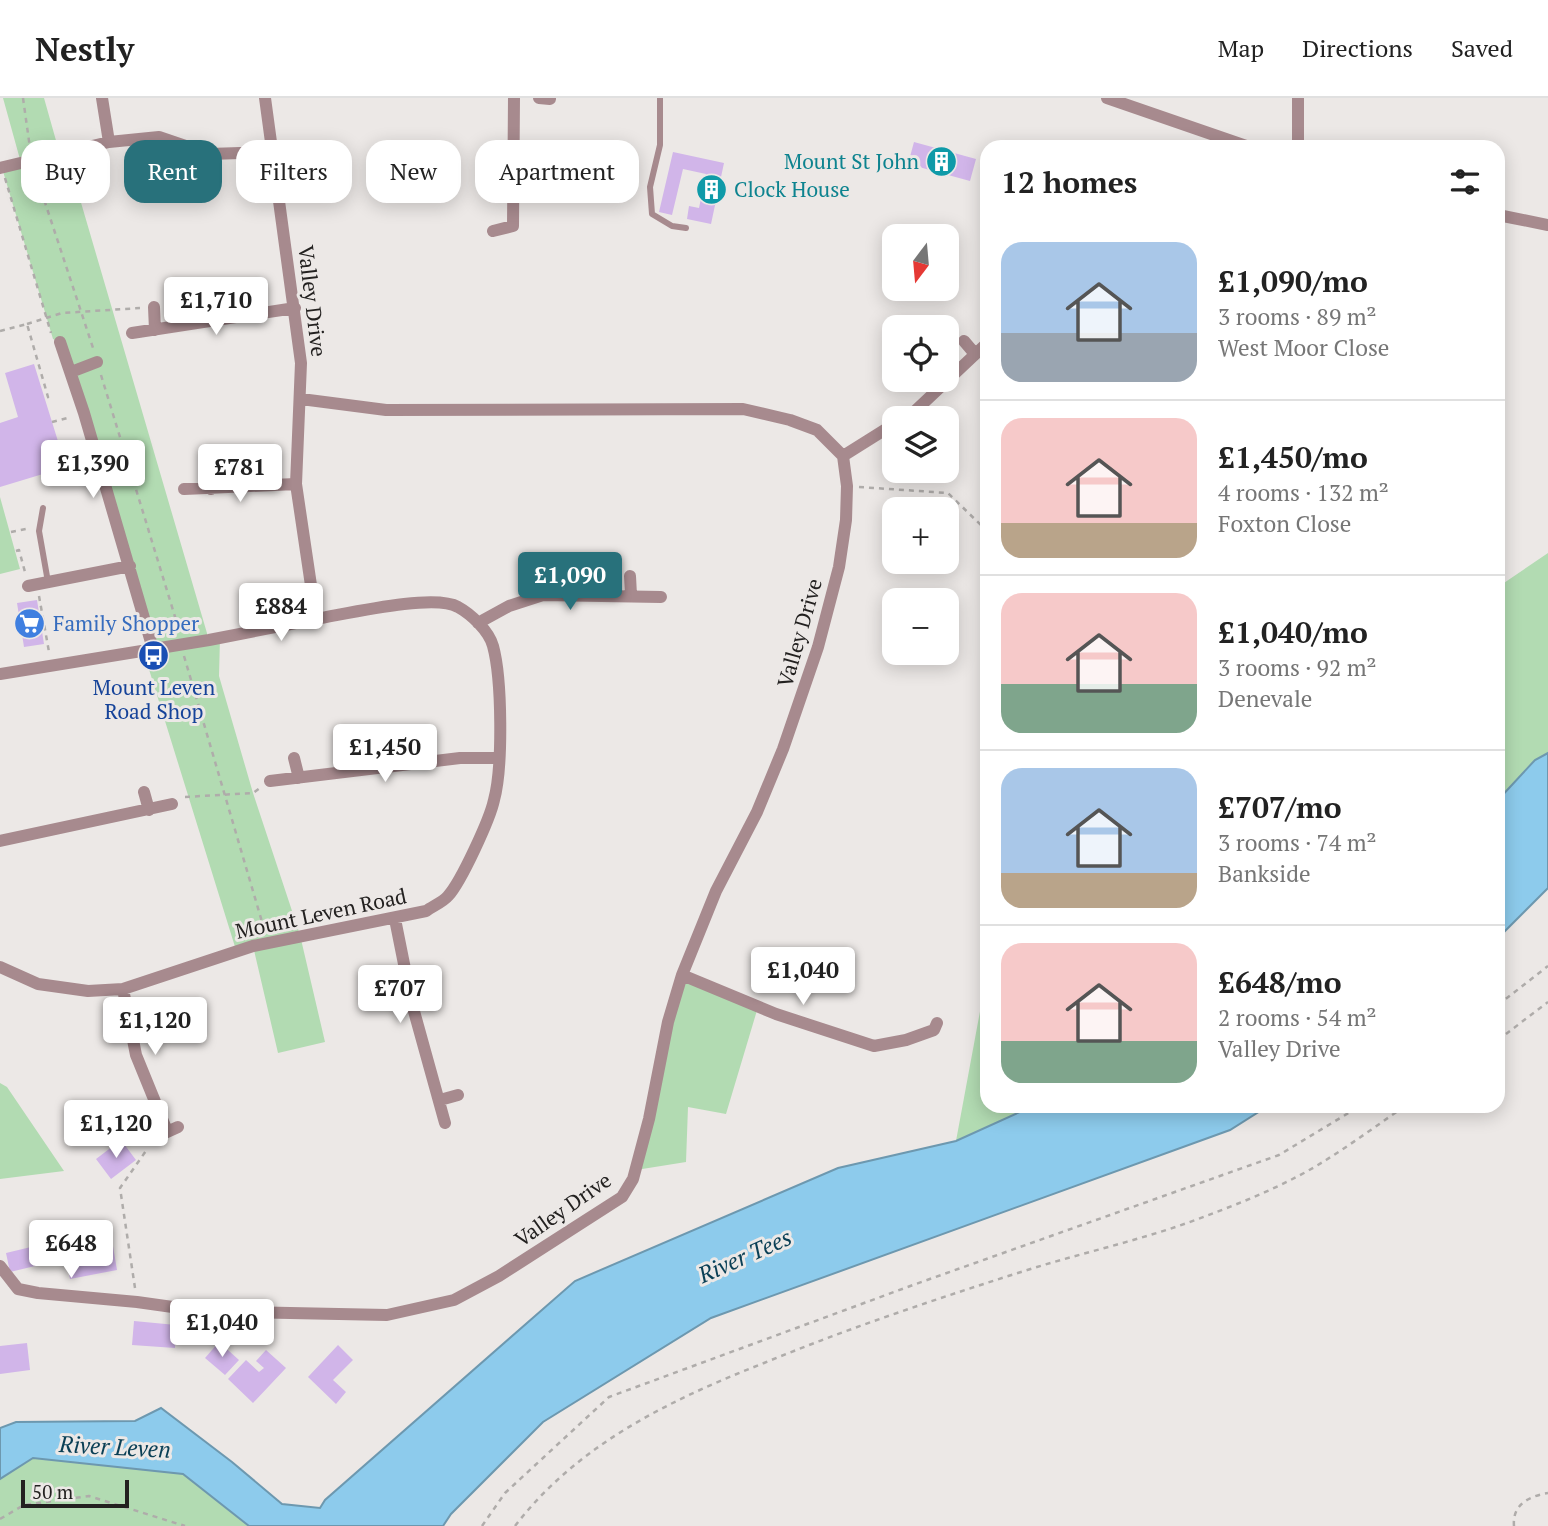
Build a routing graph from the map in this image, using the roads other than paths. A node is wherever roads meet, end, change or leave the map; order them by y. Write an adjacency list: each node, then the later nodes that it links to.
1 (102, 98): 9 (street)
2 (265, 98): 10 (street, Valley Drive)
3 (514, 98): 21 (street)
4 (539, 98): 8 (street)
5 (660, 98): 20 (lane)
6 (1107, 98): 11 (street)
7 (1298, 98): 12 (street)
8 (550, 99)
9 (109, 140)
10 (270, 140)
11 (1229, 140)
12 (1298, 140)
13 (110, 142): 14 (street)
14 (236, 154)
15 (21, 164): 16 (street)
16 (1, 168)
17 (280, 203): 23 (street, Valley Drive)
18 (1505, 216): 19 (street)
19 (1548, 225)
20 (686, 228)
21 (493, 231)
22 (154, 307): 24 (street)
23 (295, 308): 24 (street); 30 (street, Valley Drive)
24 (155, 330): 25 (street)
25 (132, 333)
26 (964, 341): 31 (street)
27 (60, 342): 29 (street)
28 (97, 362): 29 (street)
29 (71, 372): 39 (street)
30 (301, 400): 33 (street); 35 (street)
31 (920, 406)
32 (882, 432): 33 (street)
33 (843, 456): 58 (street, Valley Drive)
34 (210, 469): 37 (street)
35 (296, 484): 37 (street); 44 (street)
36 (184, 489): 37 (street)
37 (211, 489)
38 (43, 508): 41 (lane)
39 (130, 566): 41 (street); 46 (street)
40 (631, 576): 42 (street)
41 (38, 584)
42 (631, 595): 43 (street); 45 (street)
43 (661, 597)
44 (316, 619): 45 (street); 46 (street)
45 (478, 623): 49 (street, Mount Leven Road)
46 (153, 649): 47 (street)
47 (0, 674)
48 (295, 758): 50 (street)
49 (499, 758): 50 (street); 56 (street, Mount Leven Road)
50 (299, 778): 51 (street)
51 (270, 781)
52 (144, 792): 54 (street)
53 (172, 804): 54 (street)
54 (149, 810): 55 (street)
55 (0, 841)
56 (395, 919): 59 (street, Mount Leven Road); 62 (street)
57 (0, 967): 59 (street, Mount Leven Road)
58 (682, 975): 60 (street); 66 (street, Valley Drive)
59 (123, 989): 64 (street)
60 (934, 1023)
61 (458, 1095): 62 (street)
62 (440, 1100): 63 (street)
63 (445, 1123)
64 (167, 1131)
65 (0, 1266): 66 (street, Valley Drive)
66 (201, 1311): 67 (street)
67 (200, 1335)

